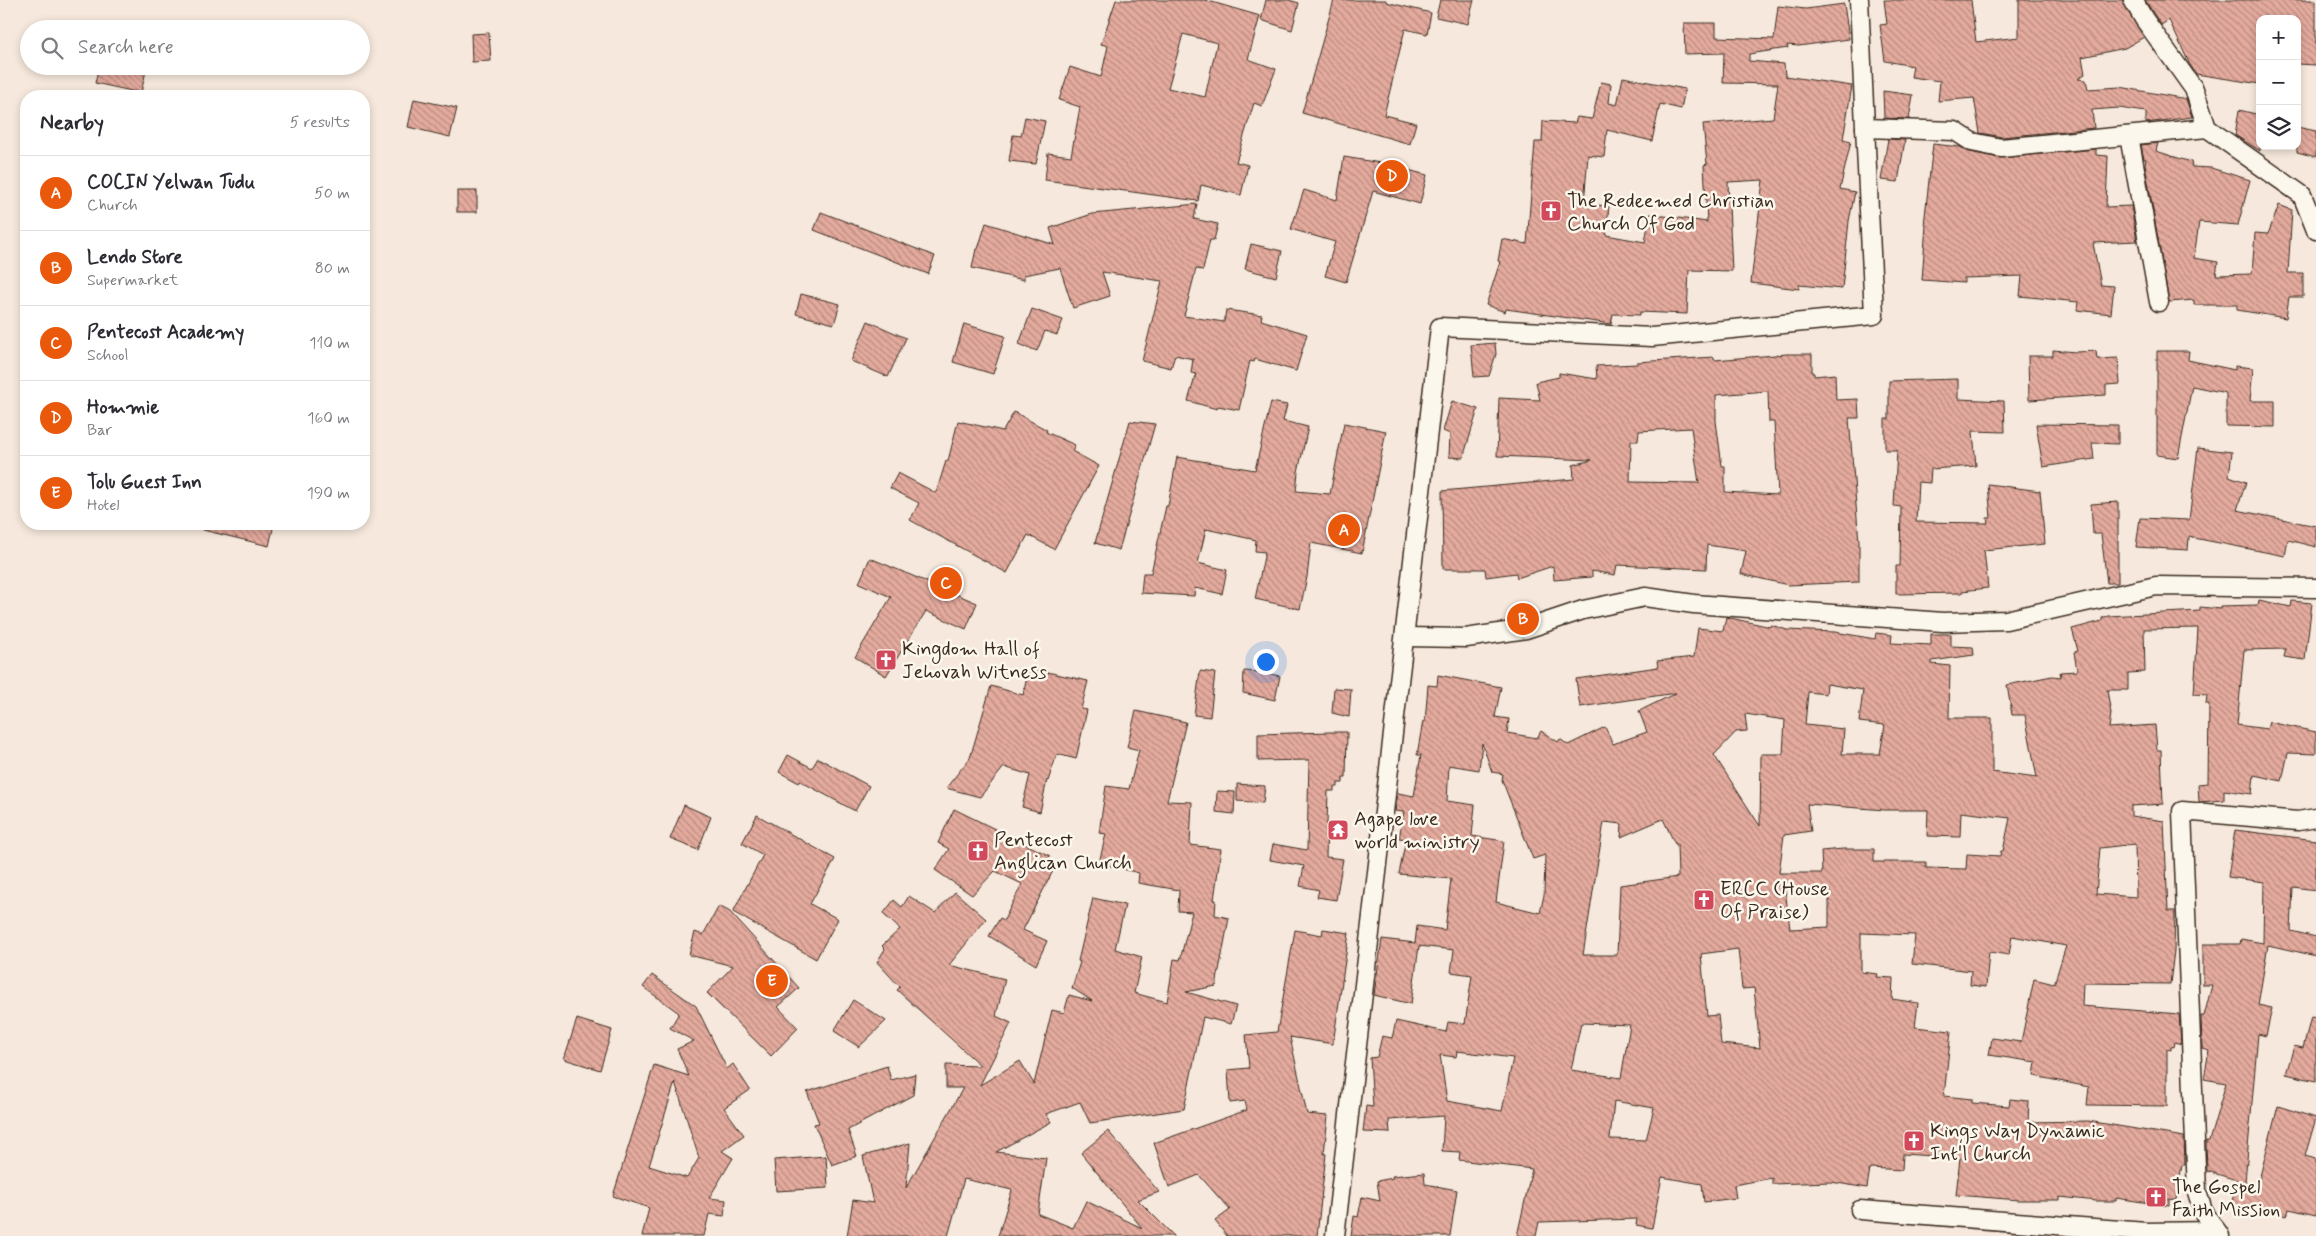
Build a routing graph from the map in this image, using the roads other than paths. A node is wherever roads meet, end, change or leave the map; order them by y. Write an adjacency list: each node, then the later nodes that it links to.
1 (1859, 0): 3 (street)
2 (2133, 0): 4 (street)
3 (1865, 128): 5 (street); 9 (street)
4 (2208, 128): 5 (street); 6 (street)
5 (2129, 136): 7 (street)
6 (2316, 230)
7 (2159, 302)
8 (2316, 588): 9 (street)
9 (1405, 638): 13 (street)
10 (2316, 818): 12 (street)
11 (1860, 1210): 12 (street)
12 (2218, 1234)
13 (1335, 1236)

